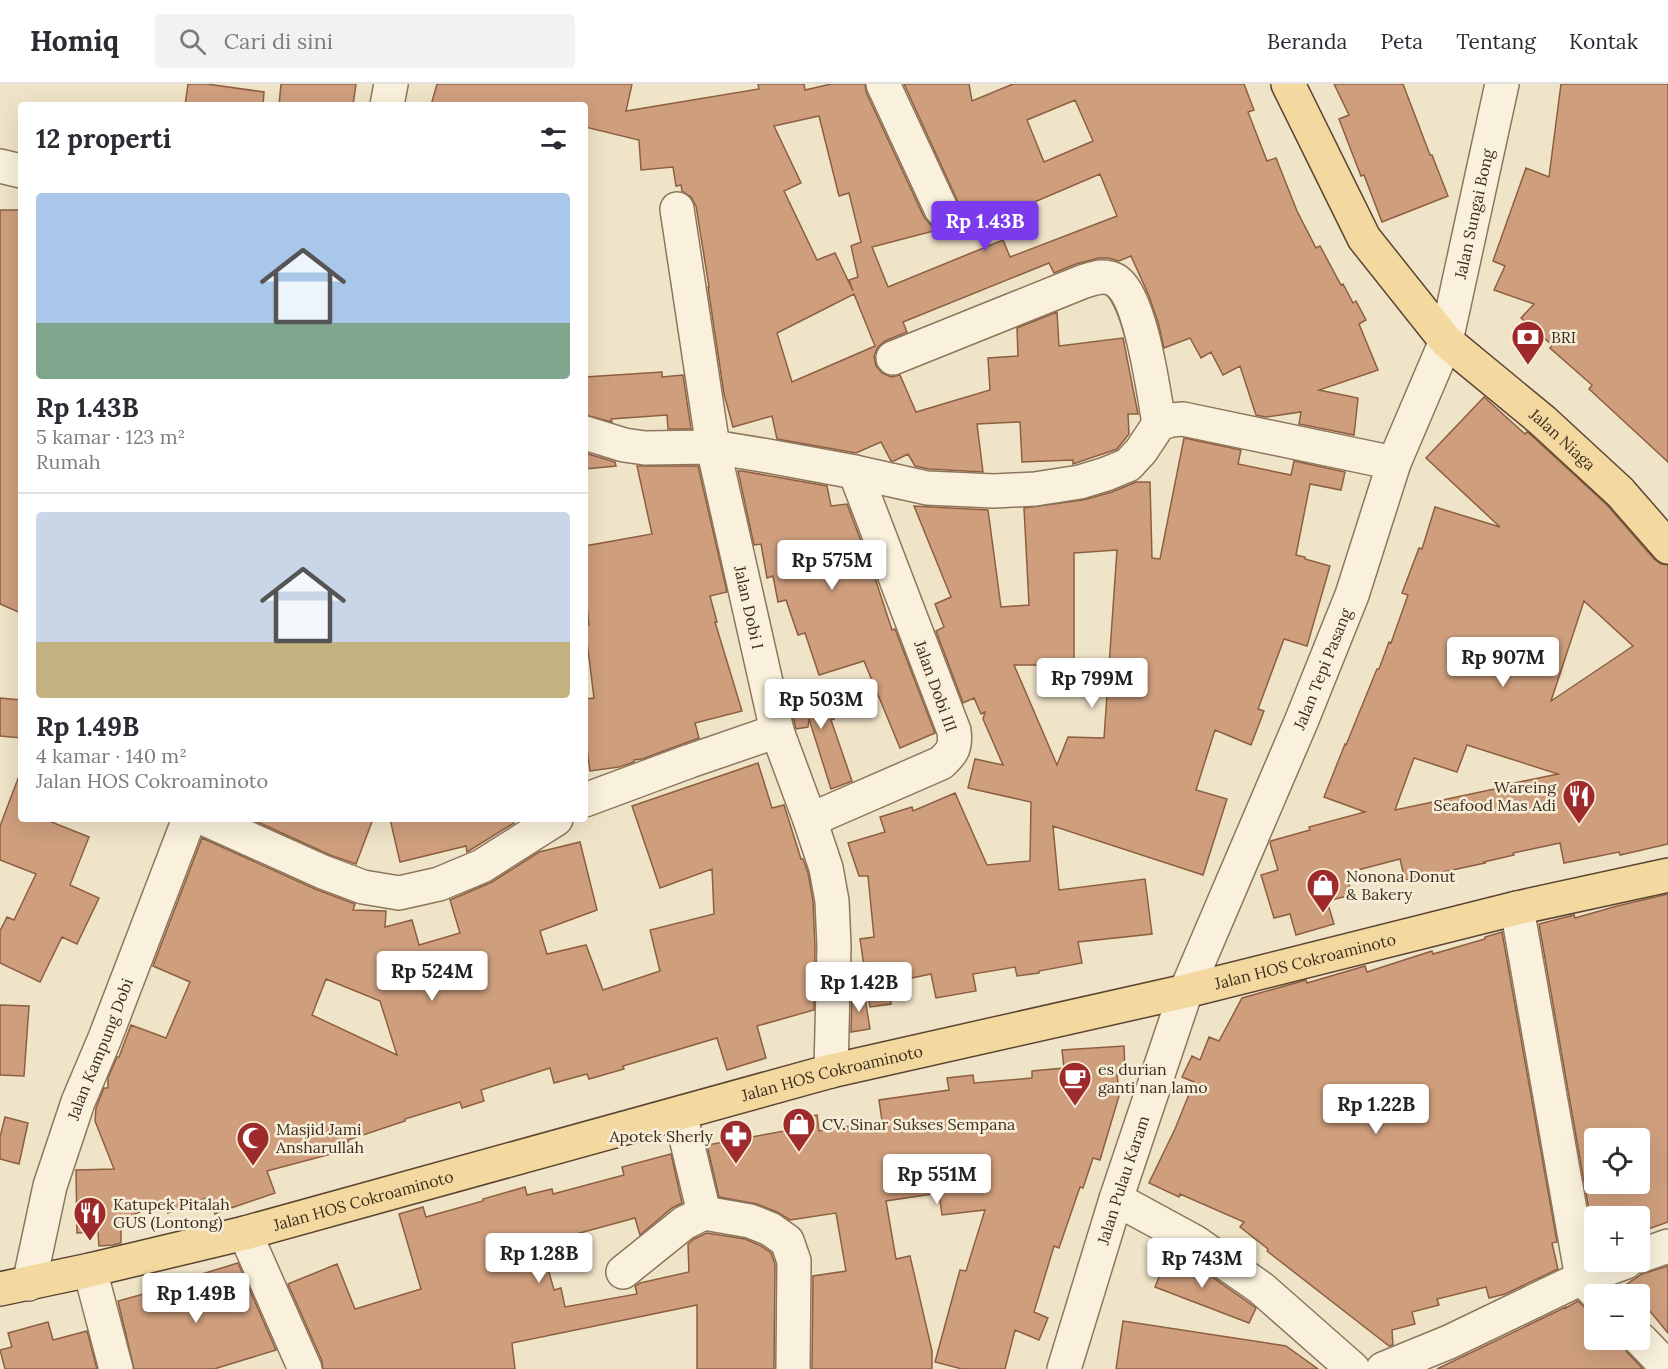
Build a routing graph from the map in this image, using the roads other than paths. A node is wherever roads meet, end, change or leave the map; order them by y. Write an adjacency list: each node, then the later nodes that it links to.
1 (391, 84): 5 (street)
2 (883, 84): 9 (street)
3 (1288, 84): 10 (main road, Jalan Niaga)
4 (1502, 84): 10 (street, Jalan Sungai Bong)
5 (388, 102)
6 (0, 166): 7 (street)
7 (18, 170)
8 (677, 209): 14 (street, Jalan Dobi I)
9 (941, 209)
10 (1446, 341): 15 (street, Jalan Tepi Pasang); 17 (main road, Jalan Niaga)
11 (893, 357): 12 (street)
12 (1159, 424): 15 (street); 16 (street)
13 (588, 434): 14 (street)
14 (713, 447): 16 (street); 18 (street, Jalan Dobi I)
15 (1394, 463): 26 (street, Jalan Tepi Pasang)
16 (855, 472): 20 (street, Jalan Dobi III)
17 (1668, 547)
18 (777, 731): 19 (street); 20 (street, Jalan Dobi I)
19 (588, 799)
20 (810, 820): 27 (street, Jalan Dobi I)
21 (188, 822): 39 (street, Jalan Kampung Dobi)
22 (212, 822): 23 (street)
23 (551, 822)
24 (1668, 875): 25 (main road, Jalan HOS Cokroaminoto)
25 (1517, 908): 26 (main road, Jalan HOS Cokroaminoto); 37 (street)
26 (1186, 991): 27 (main road, Jalan HOS Cokroaminoto); 29 (street, Jalan Pulau Karam)
27 (831, 1071): 28 (main road, Jalan HOS Cokroaminoto)
28 (680, 1113): 30 (street); 31 (main road, Jalan HOS Cokroaminoto)
29 (1116, 1199): 46 (street, Jalan Pulau Karam); 47 (street)
30 (704, 1213): 35 (street); 45 (street)
31 (246, 1233): 34 (main road, Jalan HOS Cokroaminoto); 44 (street)
32 (1668, 1246): 33 (street)
33 (1650, 1252)
34 (90, 1270): 39 (main road, Jalan HOS Cokroaminoto); 43 (street)
35 (623, 1272)
36 (1611, 1272): 38 (street)
37 (1590, 1284)
38 (1593, 1284)
39 (15, 1286)
40 (1584, 1288): 48 (street)
41 (1650, 1349): 42 (street)
42 (1668, 1368)
43 (116, 1369)
44 (305, 1369)
45 (793, 1369)
46 (1064, 1369)
47 (1353, 1369)
48 (1383, 1369)

